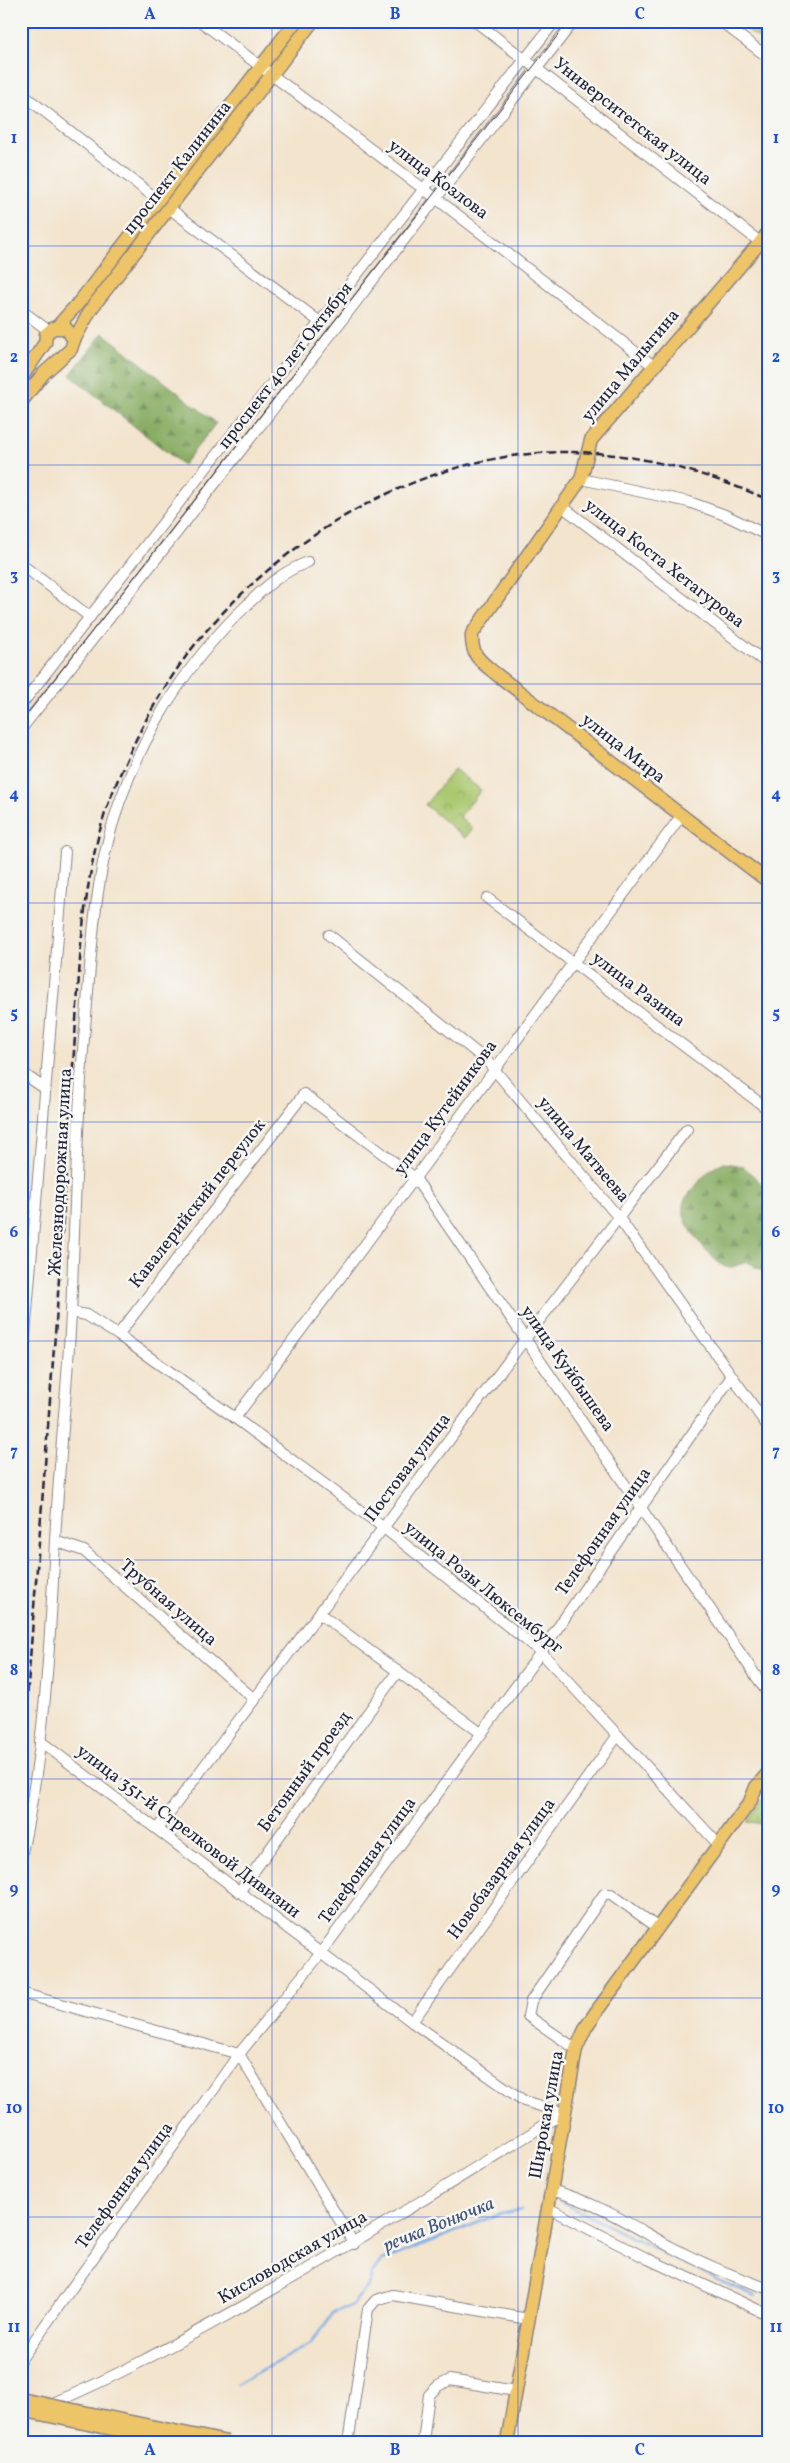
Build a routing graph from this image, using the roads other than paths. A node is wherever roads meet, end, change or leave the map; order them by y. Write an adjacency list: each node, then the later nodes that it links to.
1 (200, 21): 10 (street, улица Козлова)
2 (296, 21): 10 (main road, проспект Калинина)
3 (313, 21): 12 (main road, проспект Калинина)
4 (475, 21): 9 (street, Университетская улица)
5 (555, 21): 9 (street, проспект 40 лет Октября)
6 (574, 21): 11 (street, проспект 40 лет Октября)
7 (720, 21): 8 (street)
8 (769, 58)
9 (526, 60): 11 (street, Университетская улица); 14 (street, проспект 40 лет Октября)
10 (260, 67): 12 (street, улица Козлова); 16 (main road, проспект Калинина)
11 (536, 69): 15 (street, проспект 40 лет Октября); 19 (street, Университетская улица)
12 (271, 75): 14 (street, улица Козлова); 17 (main road, проспект Калинина)
13 (21, 93): 16 (street)
14 (423, 189): 15 (street, улица Козлова); 21 (street, проспект 40 лет Октября)
15 (435, 197): 25 (street, улица Козлова); 38 (street, проспект 40 лет Октября)
16 (158, 200): 22 (main road, проспект Калинина)
17 (169, 208): 21 (street); 23 (main road, проспект Калинина)
18 (769, 232): 19 (main road, улица Малыгина)
19 (764, 246): 25 (main road, улица Малыгина)
20 (21, 310): 22 (street)
21 (320, 322): 33 (street, проспект 40 лет Октября)
22 (50, 334): 23 (main road); 24 (main road); 26 (main road, проспект Калинина)
23 (74, 340): 24 (main road, проспект Калинина)
24 (62, 355): 27 (main road, проспект Калинина)
25 (655, 366): 28 (main road, улица Малыгина)
26 (21, 378)
27 (21, 402)
28 (581, 479): 29 (main road, улица Малыгина); 30 (street)
29 (563, 507): 34 (main road, улица Малыгина); 35 (street, улица Коста Хетагурова)
30 (769, 536)
31 (308, 562): 54 (street, Железнодорожная улица)
32 (21, 564): 33 (street)
33 (90, 617): 36 (street, проспект 40 лет Октября)
34 (472, 634): 39 (main road, улица Мира)
35 (769, 666)
36 (25, 692): 37 (street, проспект 40 лет Октября)
37 (21, 705)
38 (21, 729)
39 (681, 816): 41 (main road, улица Мира); 44 (street, улица Кутейникова)
40 (65, 852): 47 (street, Железнодорожная улица)
41 (769, 882)
42 (487, 898): 44 (street, улица Разина)
43 (328, 935): 45 (street, улица Матвеева)
44 (573, 961): 45 (street, улица Кутейникова); 49 (street, улица Разина)
45 (494, 1070): 51 (street, улица Кутейникова); 52 (street, улица Матвеева)
46 (21, 1072): 47 (street)
47 (44, 1088): 53 (street, Железнодорожная улица)
48 (304, 1094): 51 (street, улица Куйбышева); 55 (street, Кавалерийский переулок)
49 (769, 1110)
50 (687, 1129): 52 (street, Постовая улица)
51 (415, 1178): 56 (street, улица Куйбышева); 59 (street, улица Кутейникова)
52 (619, 1218): 56 (street, Постовая улица); 57 (street, улица Матвеева)
53 (24, 1300): 58 (street, Железнодорожная улица)
54 (71, 1312): 55 (street, улица Розы Люксембург); 63 (street, Железнодорожная улица)
55 (118, 1334): 59 (street, улица Розы Люксембург)
56 (525, 1339): 61 (street, улица Куйбышева); 62 (street, Постовая улица)
57 (732, 1376): 60 (street, улица Матвеева); 61 (street, Телефонная улица)
58 (21, 1383)
59 (235, 1418): 62 (street, улица Розы Люксембург)
60 (769, 1428)
61 (641, 1506): 65 (street, Телефонная улица); 67 (street, улица Куйбышева)
62 (384, 1528): 64 (street, Постовая улица); 65 (street, улица Розы Люксембург)
63 (55, 1540): 68 (street, Трубная улица); 71 (street, Железнодорожная улица)
64 (320, 1614): 66 (street); 68 (street, Постовая улица)
65 (541, 1652): 69 (street, Телефонная улица); 70 (street, улица Розы Люксембург)
66 (398, 1671): 69 (street); 77 (street, Бетонный проезд)
67 (769, 1695)
68 (255, 1700): 74 (street, Постовая улица)
69 (481, 1733): 79 (street, Телефонная улица)
70 (618, 1735): 75 (street, улица Розы Люксембург); 81 (street, Новобазарная улица)
71 (40, 1741): 74 (street, улица 351-й Стрелковой Дивизии); 76 (street, Железнодорожная улица)
72 (769, 1774): 73 (main road, Широкая улица)
73 (763, 1786): 75 (main road, Широкая улица)
74 (157, 1829): 77 (street, улица 351-й Стрелковой Дивизии)
75 (718, 1844): 78 (main road, Широкая улица)
76 (21, 1857)
77 (239, 1892): 79 (street, улица 351-й Стрелковой Дивизии)
78 (657, 1927): 82 (main road, Широкая улица); 82 (street)
79 (321, 1952): 81 (street, улица 351-й Стрелковой Дивизии); 83 (street, Телефонная улица)
80 (21, 1993): 83 (street)
81 (412, 2022): 84 (street, улица 351-й Стрелковой Дивизии)
82 (576, 2049): 84 (main road, Широкая улица)
83 (239, 2054): 87 (street); 91 (street, Телефонная улица)
84 (564, 2113): 85 (main road, Широкая улица); 87 (street, Кисловодская улица)
85 (551, 2190): 86 (main road, Широкая улица); 88 (street)
86 (548, 2208): 89 (street); 90 (main road, Широкая улица)
87 (354, 2244): 94 (street, Кисловодская улица)
88 (769, 2289)
89 (769, 2315)
90 (528, 2319): 92 (main road, Широкая улица); 95 (street)
91 (21, 2359)
92 (516, 2391): 100 (street); 101 (main road, Широкая улица)
93 (21, 2399): 99 (main road, bridge)
94 (23, 2412): 96 (street); 98 (main road, bridge)
95 (349, 2437)
96 (143, 2440): 97 (street)
97 (163, 2442)
98 (174, 2442)
99 (227, 2442)
100 (423, 2442)
101 (507, 2442)

